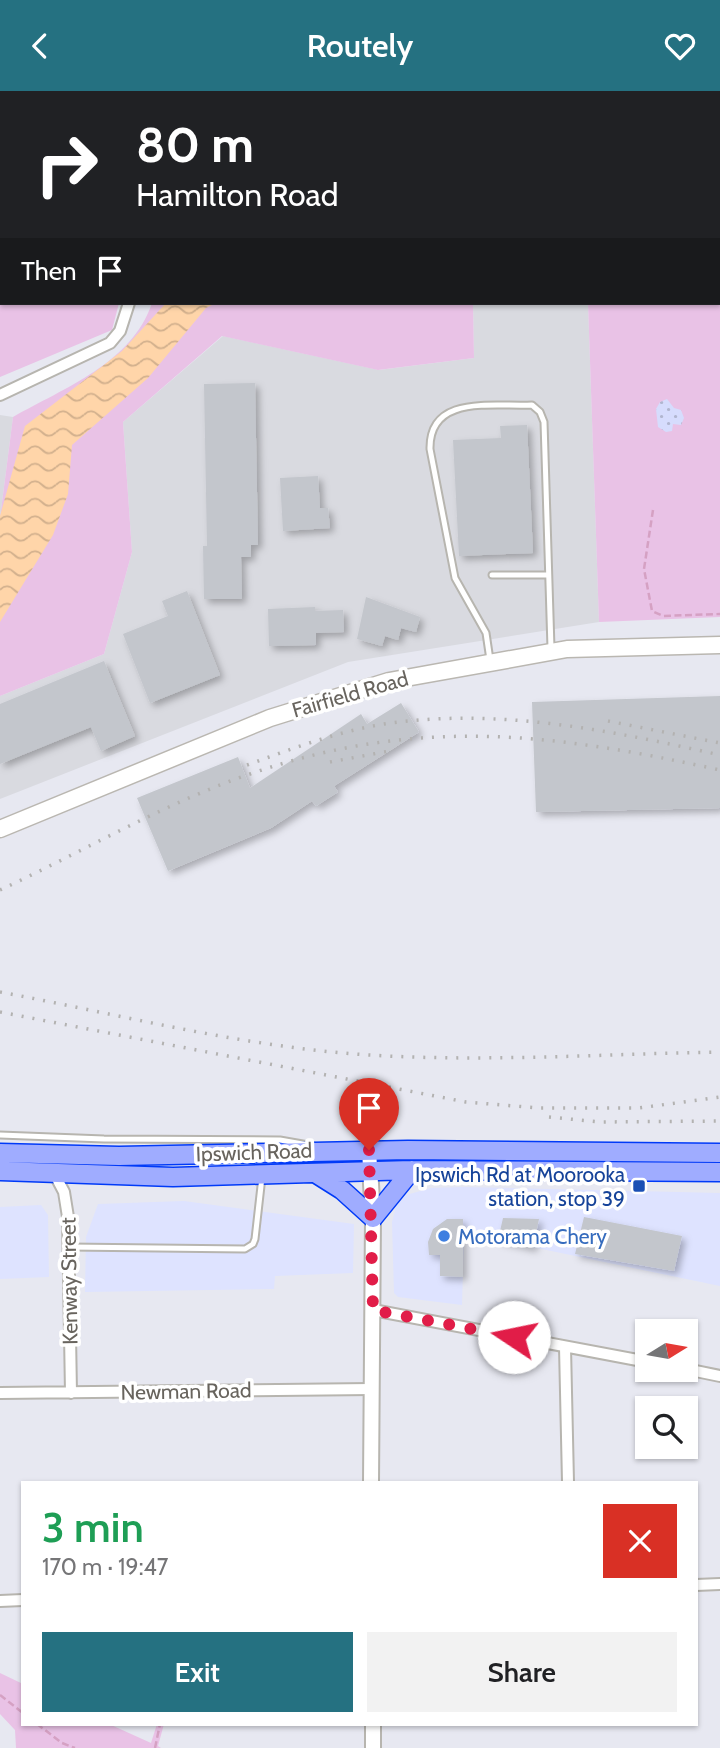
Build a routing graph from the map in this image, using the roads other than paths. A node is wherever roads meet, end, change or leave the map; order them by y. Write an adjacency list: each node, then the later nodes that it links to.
1 (128, 305): 2 (street)
2 (0, 395)
3 (492, 575): 4 (lane)
4 (548, 575): 6 (lane); 7 (lane)
5 (720, 645): 6 (main road, Fairfield Road)
6 (551, 651): 7 (main road, Fairfield Road)
7 (491, 661): 8 (main road, Fairfield Road)
8 (0, 829)
9 (0, 1135): 11 (lane, Ipswich Road)
10 (369, 1150): 11 (highway, Ipswich Road); 13 (highway, Ipswich Road); 16 (street)
11 (326, 1151): 12 (highway, Ipswich Road)
12 (0, 1153)
13 (720, 1153)
14 (412, 1170): 16 (highway, Ipswich Road); 17 (highway, Ipswich Road); 21 (highway)
15 (0, 1171): 18 (highway, Ipswich Road)
16 (370, 1171): 19 (highway, Ipswich Road); 21 (street)
17 (720, 1172)
18 (54, 1173): 20 (highway, Ipswich Road); 22 (street, Kenway Street)
19 (315, 1173): 20 (highway, Ipswich Road); 21 (highway)
20 (262, 1174): 22 (lane)
21 (373, 1218): 23 (street)
22 (68, 1247): 30 (street, Kenway Street)
23 (373, 1310): 24 (street); 28 (street)
24 (565, 1347): 25 (street); 32 (street)
25 (635, 1360)
26 (698, 1371): 27 (street)
27 (720, 1375)
28 (372, 1389): 30 (street, Newman Road); 31 (street)
29 (0, 1393): 30 (street, Newman Road)
30 (71, 1393)
31 (371, 1481)
32 (568, 1481)
33 (720, 1584): 34 (street)
34 (698, 1585)
35 (21, 1600): 36 (street)
36 (0, 1601)
37 (373, 1726): 38 (street)
38 (373, 1748)

